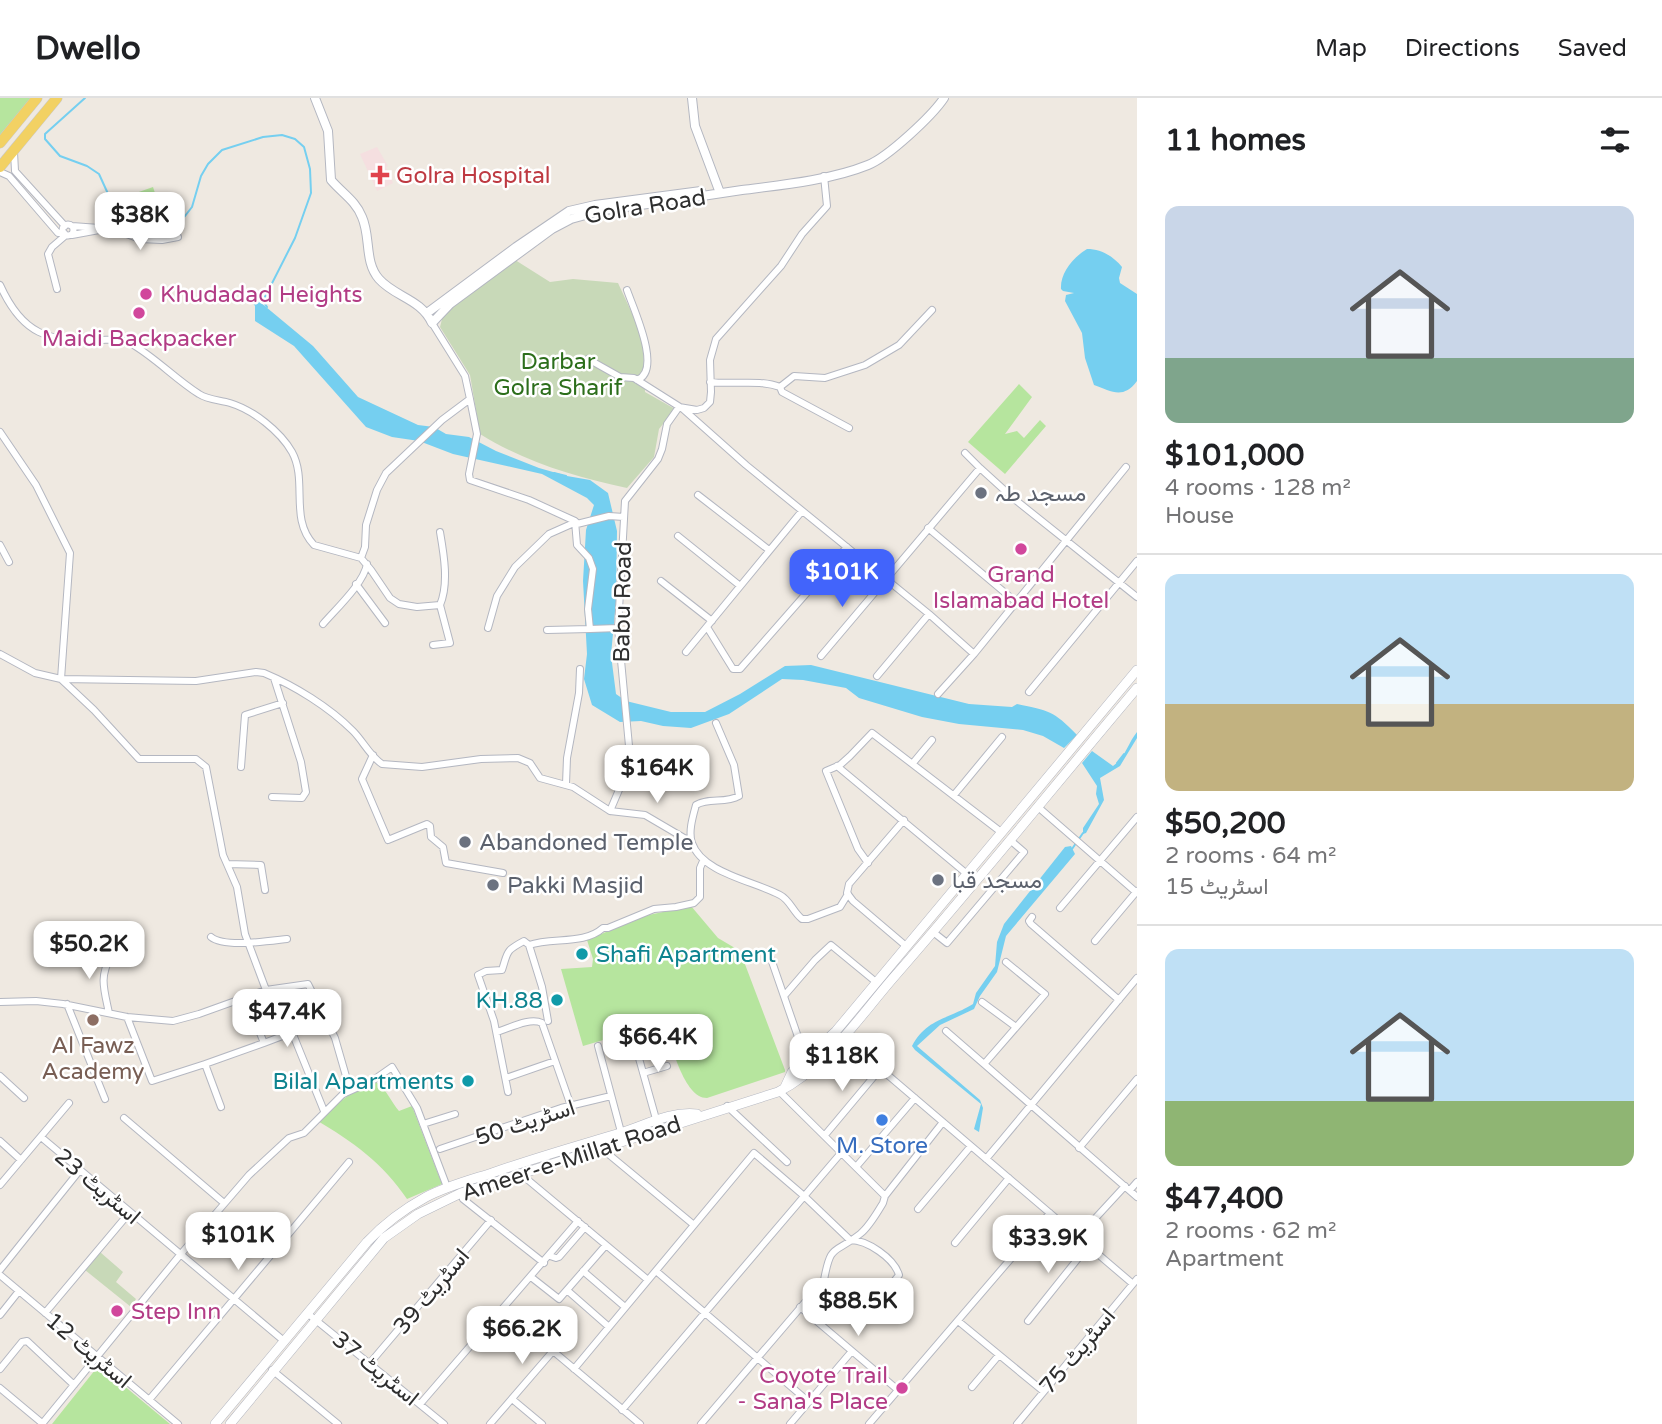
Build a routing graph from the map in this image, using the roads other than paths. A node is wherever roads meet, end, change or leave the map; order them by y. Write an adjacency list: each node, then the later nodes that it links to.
1 (37, 98): 6 (main road)
2 (57, 98): 7 (main road)
3 (315, 98): 20 (street)
4 (692, 98): 13 (street)
5 (944, 98): 12 (street, Golra Road)
6 (22, 117): 7 (main road); 8 (main road)
7 (34, 126): 9 (main road)
8 (0, 143)
9 (14, 150): 10 (main road); 14 (street)
10 (0, 167)
11 (0, 172): 14 (street)
12 (822, 177): 13 (street, Golra Road); 24 (street)
13 (720, 191): 20 (street, Golra Road); 21 (street, Golra Road)
14 (68, 231): 15 (street); 17 (street)
15 (178, 237)
16 (0, 285): 44 (street)
17 (57, 289)
18 (626, 290): 23 (street)
19 (932, 310): 25 (street)
20 (427, 313): 21 (street)
21 (432, 323): 26 (street)
22 (588, 359): 23 (street)
23 (637, 380): 27 (street)
24 (710, 382): 25 (street); 27 (street)
25 (780, 387): 28 (street)
26 (470, 399): 36 (street); 44 (street)
27 (679, 407): 34 (street); 35 (street, Babu Road)
28 (849, 428)
29 (0, 432): 73 (street)
30 (964, 453): 32 (street)
31 (1126, 467): 40 (street)
32 (980, 468): 37 (street); 40 (street)
33 (698, 495): 43 (street)
34 (802, 511): 42 (street); 43 (street)
35 (624, 517): 36 (street); 61 (street, Babu Road)
36 (577, 523): 60 (street); 62 (street)
37 (928, 528): 48 (street); 54 (street)
38 (440, 532): 55 (street)
39 (678, 537): 52 (street)
40 (1065, 541): 50 (street); 54 (street)
41 (0, 545): 46 (street)
42 (847, 547): 48 (street); 59 (street)
43 (769, 550): 52 (street)
44 (360, 558): 47 (street)
45 (1137, 561): 50 (street)
46 (9, 562)
47 (367, 564): 51 (street); 55 (street)
48 (884, 579): 56 (street); 68 (street)
49 (661, 580): 59 (street)
50 (1119, 583): 53 (street); 75 (street)
51 (356, 584): 57 (street); 58 (street)
52 (739, 585): 59 (street)
53 (1137, 597)
54 (1016, 602): 67 (street)
55 (440, 605): 64 (street)
56 (929, 614): 67 (street); 71 (street)
57 (385, 623)
58 (323, 624)
59 (709, 624): 65 (street)
60 (488, 628)
61 (618, 628): 62 (street); 89 (street, Babu Road)
62 (593, 629): 63 (street)
63 (547, 630)
64 (433, 645)
65 (686, 652)
66 (0, 654): 73 (street)
67 (974, 654): 76 (street)
68 (821, 656)
69 (580, 669): 85 (street)
70 (1137, 670): 88 (main road)
71 (877, 676)
72 (274, 678): 73 (street); 77 (street); 81 (street)
73 (61, 679): 98 (street)
74 (1137, 688): 88 (main road)
75 (1029, 692)
76 (938, 694)
77 (283, 703): 84 (street); 87 (street)
78 (716, 723): 94 (street)
79 (1002, 737): 86 (street)
80 (932, 740): 82 (street)
81 (373, 755): 85 (street); 99 (street)
82 (913, 763): 83 (street); 86 (street)
83 (837, 766): 91 (street); 97 (street)
84 (241, 767)
85 (566, 784): 89 (street)
86 (954, 795): 92 (street)
87 (272, 797)
88 (1034, 804): 92 (main road); 93 (main road); 96 (street)
89 (610, 811): 94 (street)
90 (1137, 817): 96 (street)
91 (904, 820): 97 (street); 100 (street)
92 (1001, 832): 100 (main road)
93 (1010, 841): 107 (main road); 107 (street)
94 (691, 842): 95 (street)
95 (703, 861): 103 (street); 112 (street)
96 (1101, 861): 102 (street); 104 (street)
97 (868, 863): 103 (street)
98 (227, 864): 101 (street); 111 (street)
99 (503, 873)
100 (967, 874): 106 (main road)
101 (265, 890)
102 (1137, 892): 110 (street)
103 (848, 894): 113 (street)
104 (1060, 908)
105 (1032, 917): 122 (street)
106 (925, 924): 107 (main road); 113 (main road)
107 (933, 932): 134 (main road)
108 (211, 937): 111 (street)
109 (287, 939): 111 (street)
110 (1095, 941)
111 (249, 942): 119 (street)
112 (529, 945): 128 (street); 133 (street)
113 (906, 946): 118 (main road)
114 (769, 953): 121 (street)
115 (111, 956): 126 (street)
116 (1006, 962): 129 (street)
117 (1137, 978): 122 (street)
118 (876, 982): 121 (street); 134 (main road)
119 (266, 990): 120 (street); 148 (street)
120 (246, 996): 127 (street); 136 (street)
121 (784, 996): 138 (street)
122 (1119, 1000): 156 (street)
123 (0, 1002): 125 (street)
124 (982, 1002): 129 (street)
125 (67, 1004): 126 (street); 154 (street)
126 (109, 1013): 127 (street)
127 (127, 1017): 141 (street)
128 (548, 1021)
129 (1016, 1027): 140 (street)
130 (301, 1029): 132 (street)
131 (946, 1031): 140 (street)
132 (292, 1032): 136 (street); 160 (street)
133 (497, 1032): 139 (street); 146 (street)
134 (839, 1034): 138 (main road); 143 (street); 149 (main road)
135 (633, 1037): 144 (street)
136 (264, 1043): 141 (street)
137 (598, 1046): 151 (street)
138 (806, 1060): 149 (main road)
139 (555, 1061): 146 (street); 157 (street)
140 (985, 1063): 156 (street)
141 (205, 1064): 159 (street)
142 (667, 1066): 144 (street)
143 (881, 1068): 153 (street); 168 (street)
144 (643, 1073): 164 (street)
145 (0, 1076): 152 (street)
146 (506, 1078): 150 (street)
147 (1137, 1079): 173 (street)
148 (350, 1090): 160 (street); 166 (street)
149 (782, 1090): 158 (main road); 168 (street)
150 (508, 1092)
151 (611, 1096): 157 (street, اسٹریٹ 50); 167 (street)
152 (24, 1098)
153 (915, 1098): 165 (street); 181 (street)
154 (105, 1099)
155 (69, 1103): 169 (street)
156 (1031, 1105): 173 (street); 176 (street)
157 (571, 1106): 174 (street, اسٹریٹ 50)
158 (727, 1106): 162 (main road); 179 (street)
159 (221, 1107)
160 (324, 1111): 193 (street)
161 (455, 1114): 166 (street)
162 (703, 1114): 164 (main road, Ameer-e-Millat Road); 172 (main road, Ameer-e-Millat Road)
163 (124, 1118): 193 (street)
164 (656, 1119): 167 (main road, Ameer-e-Millat Road)
165 (943, 1122): 171 (street); 191 (street)
166 (423, 1124): 187 (street)
167 (621, 1132): 180 (main road, Ameer-e-Millat Road)
168 (825, 1135): 175 (street)
169 (41, 1137): 177 (street); 182 (street, اسٹریٹ 23)
170 (0, 1141): 177 (street)
171 (971, 1146): 176 (street); 194 (street)
172 (601, 1148): 183 (main road, Ameer-e-Millat Road); 199 (street)
173 (1079, 1148): 188 (street)
174 (440, 1149)
175 (841, 1153): 181 (street); 190 (street)
176 (986, 1159): 184 (street)
177 (21, 1160): 186 (street)
178 (349, 1162): 218 (street)
179 (787, 1162)
180 (520, 1163): 183 (main road); 187 (main road, Ameer-e-Millat Road)
181 (856, 1167): 191 (street)
182 (80, 1170): 195 (street, اسٹریٹ 23); 209 (street)
183 (523, 1174): 189 (main road, Ameer-e-Millat Road); 198 (street)
184 (1009, 1178): 196 (street); 203 (street)
185 (1137, 1182): 188 (street)
186 (0, 1185)
187 (447, 1187): 222 (main road, Ameer-e-Millat Road)
188 (1127, 1188): 192 (street); 201 (street)
189 (461, 1194): 197 (street); 226 (main road, Ameer-e-Millat Road)
190 (803, 1195): 199 (street); 202 (street); 223 (street)
191 (885, 1196): 202 (street)
192 (1137, 1197)
193 (224, 1203): 206 (street)
194 (918, 1209)
195 (130, 1212): 206 (street, اسٹریٹ 23); 221 (street)
196 (1050, 1213): 201 (street); 227 (street)
197 (491, 1220): 208 (street); 235 (street, اسٹریٹ 39)
198 (578, 1222): 200 (street); 207 (street)
199 (694, 1225): 211 (street)
200 (585, 1227): 204 (street); 207 (street)
201 (1078, 1237): 205 (street)
202 (850, 1240): 220 (street); 225 (street)
203 (955, 1243)
204 (606, 1245): 210 (street); 214 (street)
205 (1088, 1246): 215 (street); 228 (street)
206 (180, 1255): 218 (street, اسٹریٹ 23); 234 (street)
207 (550, 1256): 208 (street)
208 (544, 1263): 213 (street)
209 (0, 1270)
210 (583, 1271): 216 (street); 219 (street)
211 (656, 1271): 214 (street); 223 (street)
212 (0, 1275): 217 (street, اسٹریٹ 12)
213 (531, 1278): 216 (street); 247 (street)
214 (648, 1280): 219 (street)
215 (1135, 1282): 243 (street, اسٹریٹ 75)
216 (568, 1291): 229 (street)
217 (19, 1292): 221 (street, اسٹریٹ 12); 224 (street)
218 (234, 1298): 230 (street, اسٹریٹ 23); 245 (street)
219 (625, 1307): 229 (street)
220 (800, 1307): 231 (street); 233 (street)
221 (44, 1312): 234 (street, اسٹریٹ 12)
222 (307, 1312): 226 (street, اسٹریٹ 37); 230 (main road, Ameer-e-Millat Road)
223 (705, 1314): 233 (street); 248 (street)
224 (0, 1315)
225 (867, 1315)
226 (317, 1319): 235 (street, اسٹریٹ 37); 236 (main road, Ameer-e-Millat Road)
227 (958, 1321): 232 (street); 242 (street)
228 (1028, 1321)
229 (609, 1327): 238 (street)
230 (284, 1341): 236 (main road, Ameer-e-Millat Road)
231 (852, 1351): 242 (street); 246 (street)
232 (999, 1355): 240 (street); 243 (street)
233 (757, 1356): 246 (street); 258 (street)
234 (97, 1357): 239 (street); 245 (street, اسٹریٹ 12)
235 (370, 1363): 247 (street, اسٹریٹ 37)
236 (270, 1368): 251 (main road, Ameer-e-Millat Road); 252 (main road, Ameer-e-Millat Road); 253 (street)
237 (0, 1369): 239 (street)
238 (574, 1369): 244 (street); 248 (street)
239 (74, 1385): 249 (street)
240 (972, 1387)
241 (0, 1388): 249 (street)
242 (898, 1390): 260 (street)
243 (1043, 1391): 261 (street, اسٹریٹ 75)
244 (512, 1399): 255 (street); 256 (street)
245 (149, 1400): 250 (street, اسٹریٹ 12)
246 (808, 1402): 259 (street)
247 (421, 1403): 254 (street, اسٹریٹ 37)
248 (622, 1410): 257 (street)
249 (42, 1424)
250 (178, 1424)
251 (215, 1424)
252 (230, 1424)
253 (338, 1424)
254 (444, 1424)
255 (490, 1424)
256 (542, 1424)
257 (640, 1424)
258 (701, 1424)
259 (790, 1424)
260 (869, 1424)
261 (1017, 1424)

